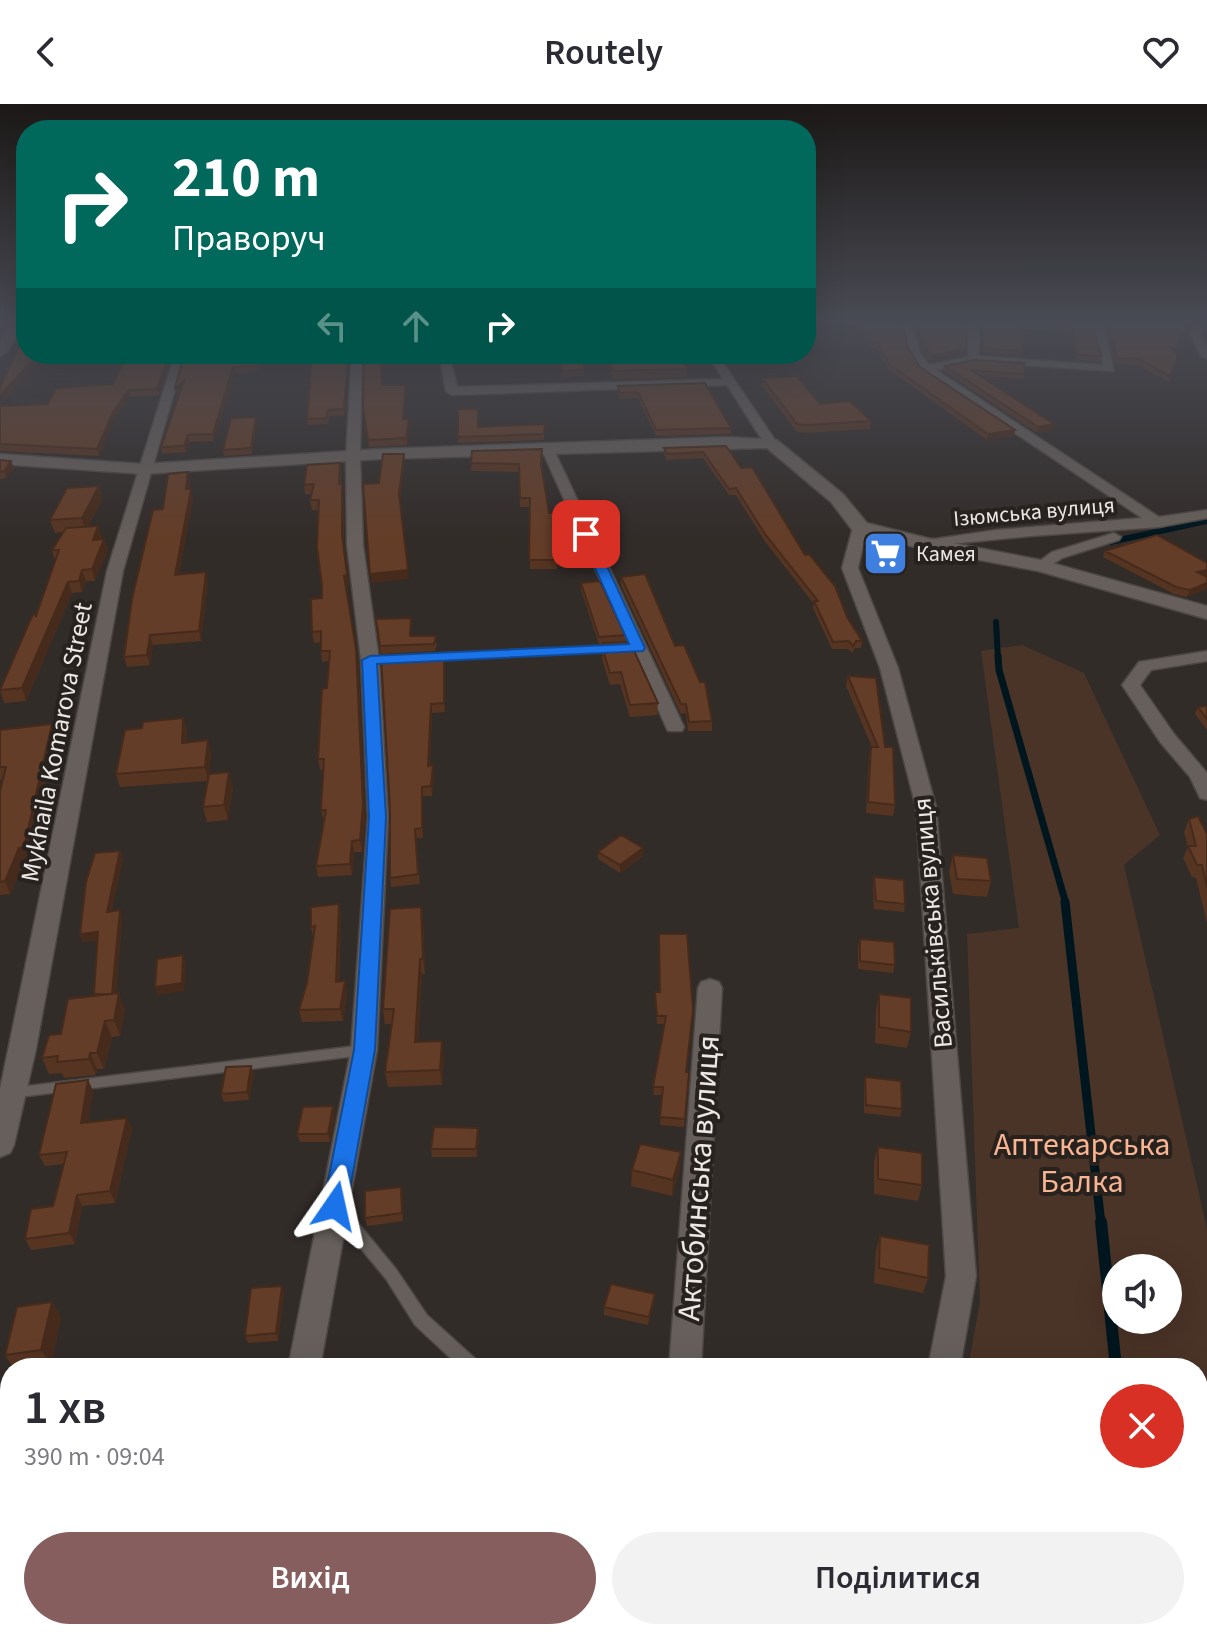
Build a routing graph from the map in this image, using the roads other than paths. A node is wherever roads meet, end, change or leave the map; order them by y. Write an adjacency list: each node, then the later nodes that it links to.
1 (167, 394): 9 (street, Mykhaila Komarova Street)
2 (355, 394): 7 (street)
3 (735, 394): 5 (street)
4 (962, 394): 11 (street)
5 (771, 443): 6 (street); 12 (street)
6 (547, 448): 7 (street); 16 (street)
7 (353, 456): 9 (street); 22 (street)
8 (0, 459): 9 (street)
9 (143, 469): 23 (street, Mykhaila Komarova Street)
10 (1207, 514): 11 (street, Ізюмська вулиця)
11 (1152, 524): 13 (street, Ізюмська вулиця); 14 (street, Ізюмська вулиця)
12 (860, 527): 13 (street); 29 (street, Васильківська вулиця)
13 (926, 544): 14 (street)
14 (1041, 566): 15 (street)
15 (1207, 613)
16 (638, 648): 18 (lane); 19 (street)
17 (1207, 656): 20 (street)
18 (414, 658)
19 (675, 727)
20 (1207, 794)
21 (710, 988): 28 (street, Актобинська вулиця)
22 (364, 1050): 23 (lane); 25 (street)
23 (10, 1093): 24 (street, Mykhaila Komarova Street)
24 (0, 1145)
25 (335, 1206): 26 (street); 27 (lane)
26 (306, 1358)
27 (462, 1358)
28 (686, 1358)
29 (946, 1358)

